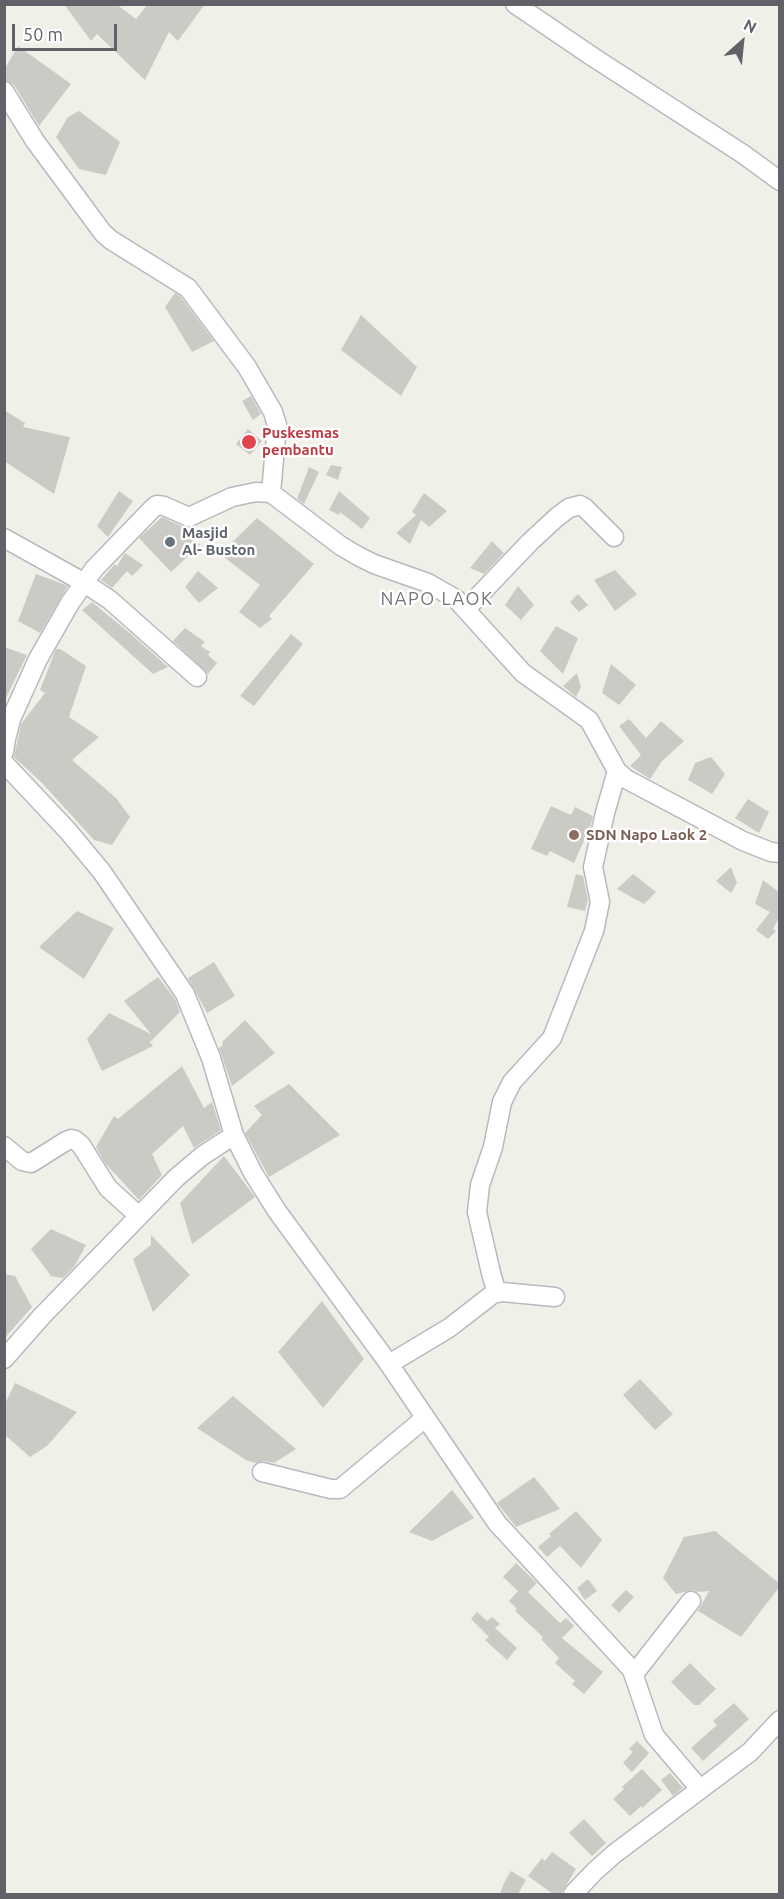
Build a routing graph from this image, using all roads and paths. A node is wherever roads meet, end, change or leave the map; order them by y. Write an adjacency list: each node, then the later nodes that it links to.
1 (515, 4): 3 (street)
2 (4, 90): 4 (street)
3 (780, 182)
4 (271, 493): 7 (street); 8 (street)
5 (615, 537): 8 (street)
6 (4, 538): 7 (street)
7 (83, 582): 9 (street); 10 (street)
8 (466, 609): 11 (street)
9 (197, 677)
10 (4, 752)
11 (617, 771): 13 (street); 17 (street)
12 (8, 773): 14 (street)
13 (780, 853)
14 (234, 1136): 16 (street); 20 (street)
15 (4, 1146): 16 (street)
16 (139, 1216): 19 (street)
17 (497, 1293): 18 (street); 20 (street)
18 (555, 1297)
19 (4, 1359)
20 (389, 1364): 21 (street)
21 (425, 1418): 22 (street); 24 (street)
22 (262, 1472)
23 (691, 1601): 24 (street)
24 (634, 1674): 26 (street)
25 (780, 1720): 26 (street)
26 (700, 1789): 27 (street)
27 (573, 1894)

